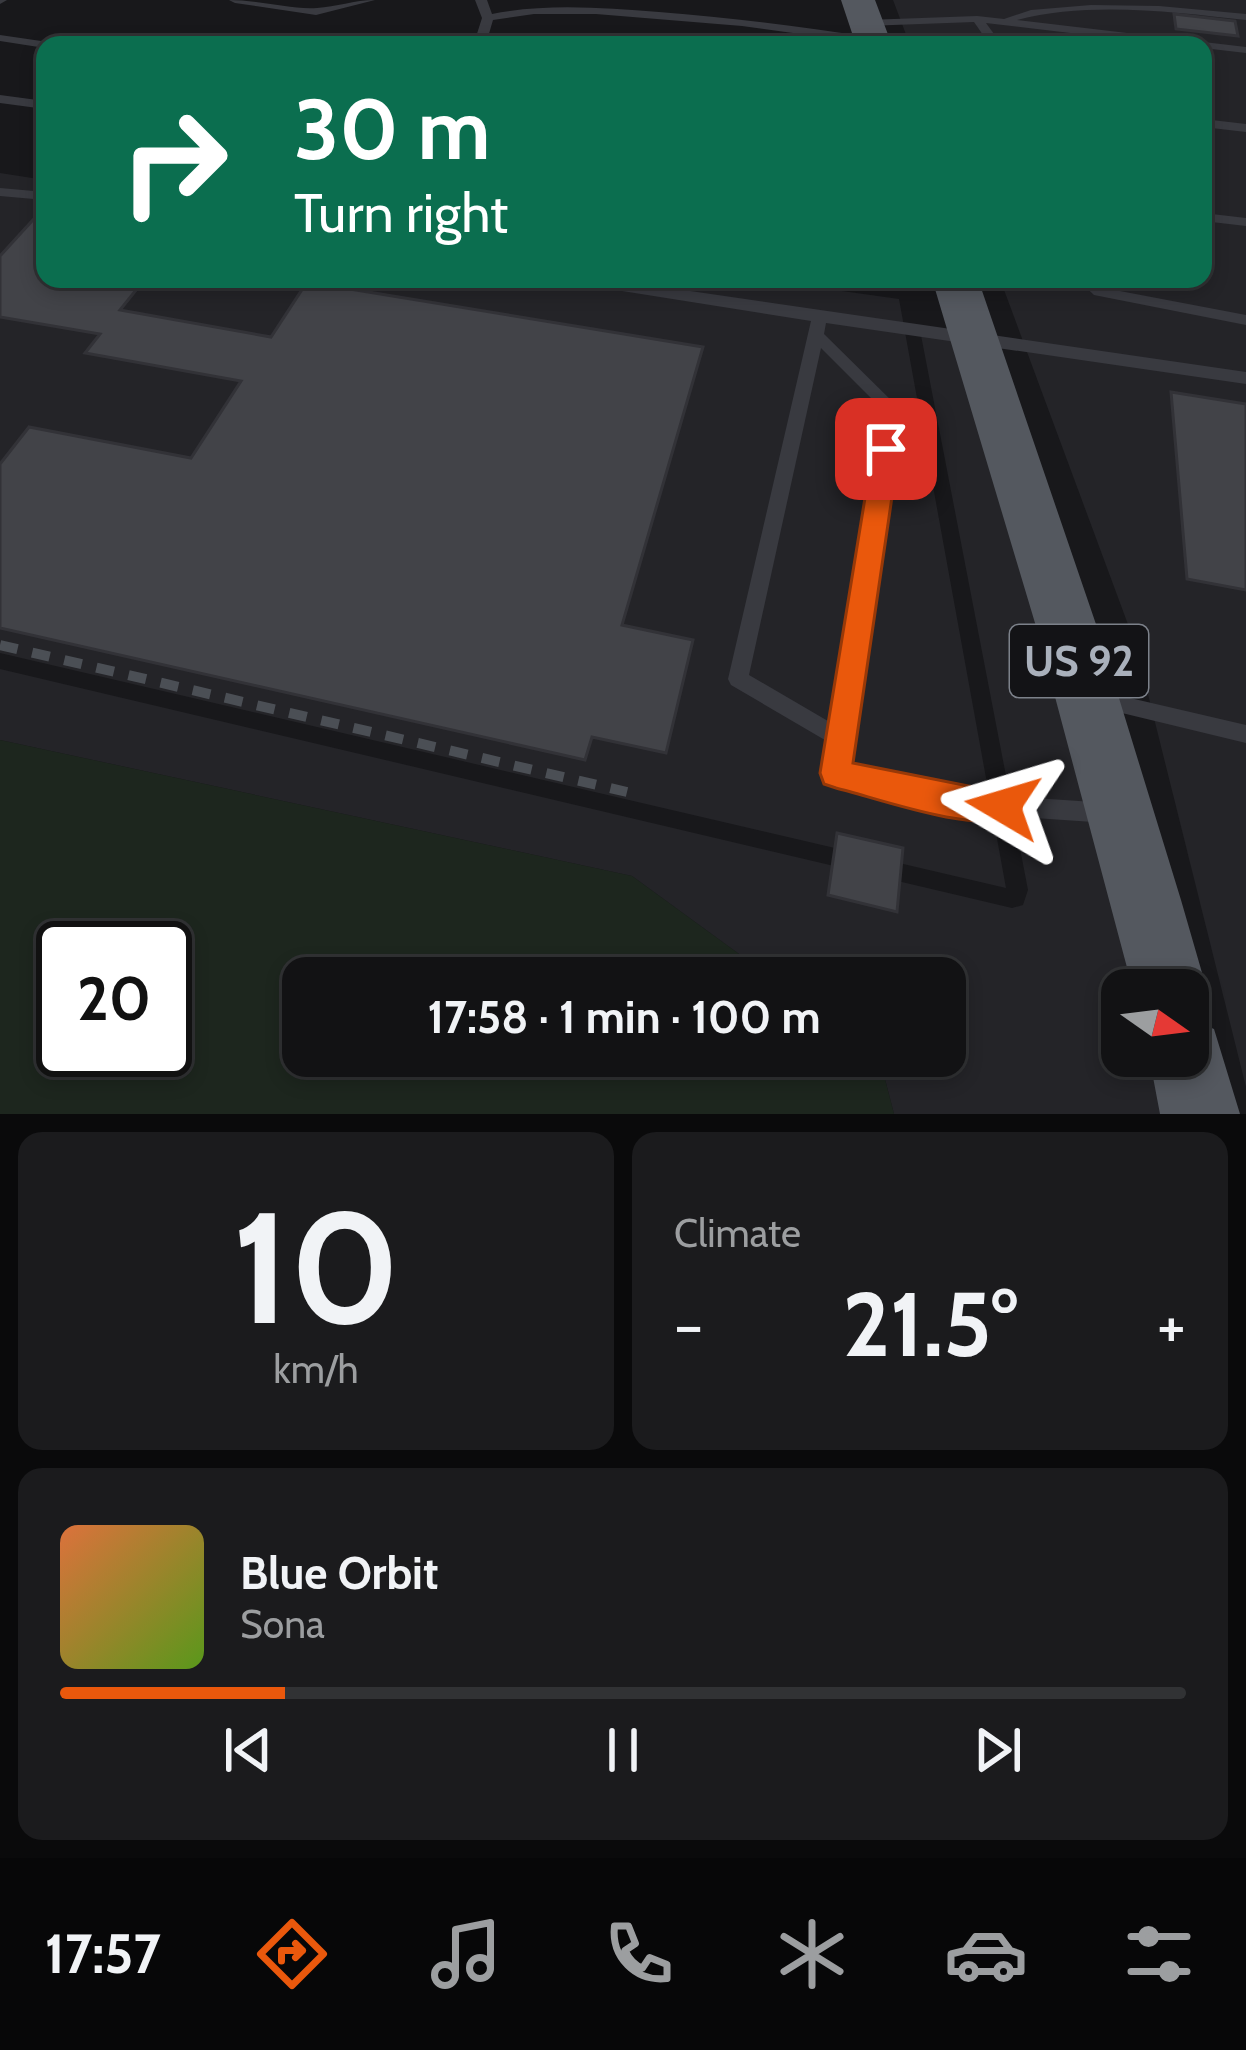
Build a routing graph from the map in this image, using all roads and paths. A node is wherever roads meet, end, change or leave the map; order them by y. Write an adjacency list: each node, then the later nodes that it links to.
1 (235, 0): 2 (lane)
2 (369, 0)
3 (481, 0): 5 (lane)
4 (1246, 16): 7 (lane)
5 (488, 18): 8 (lane); 9 (lane)
6 (977, 20): 7 (lane); 8 (lane); 10 (lane)
7 (1009, 20): 11 (lane)
8 (868, 27)
9 (482, 36)
10 (989, 36)
11 (1119, 36)
12 (0, 38): 13 (lane)
13 (36, 43)
14 (1212, 46): 15 (lane)
15 (1246, 50)
16 (0, 99): 17 (lane)
17 (36, 104)
18 (1212, 124): 19 (lane)
19 (1246, 128)
20 (0, 192): 21 (lane)
21 (36, 195)
22 (1212, 218): 23 (lane)
23 (1246, 222)
24 (624, 288): 28 (lane)
25 (1094, 288): 27 (lane)
26 (964, 307): 28 (lane); 29 (lane); 30 (main road, US 92)
27 (1246, 320)
28 (818, 326): 32 (lane); 32 (lane)
29 (1246, 378)
30 (1090, 697): 31 (lane); 33 (main road, US 92)
31 (1246, 734)
32 (841, 739): 33 (lane)
33 (1124, 814): 34 (main road, US 92)
34 (1165, 969)
35 (1192, 1077): 36 (main road)
36 (1200, 1114)

